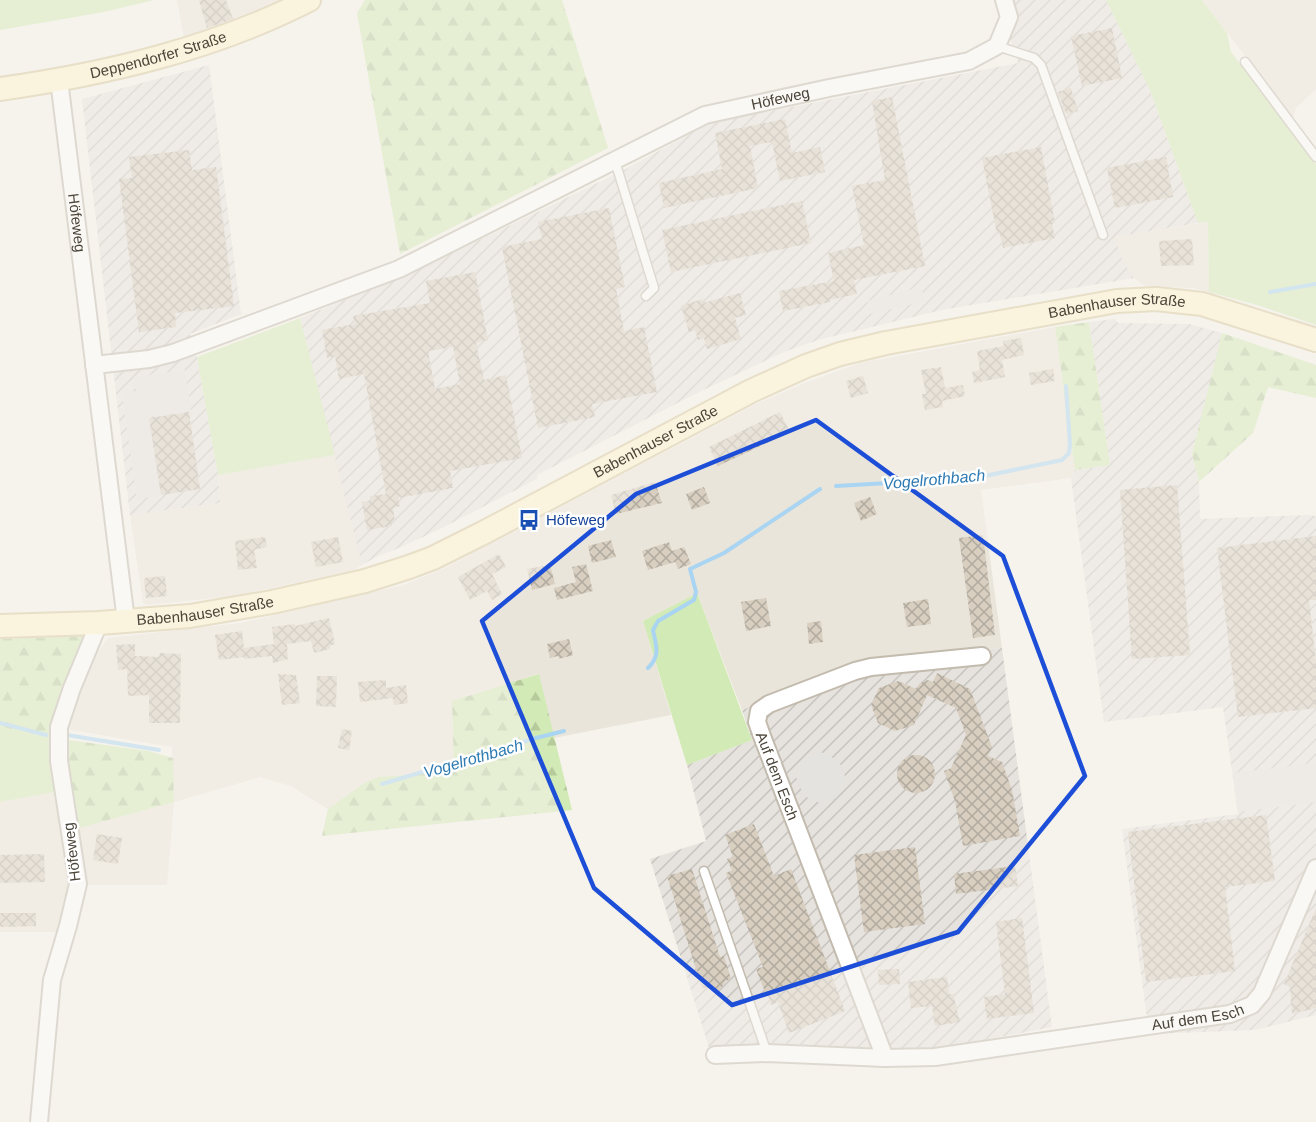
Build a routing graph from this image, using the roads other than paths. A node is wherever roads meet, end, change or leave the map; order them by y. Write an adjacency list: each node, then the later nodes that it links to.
1 (309, 0): 5 (main road, Deppendorfer Straße)
2 (1004, 0): 3 (street)
3 (997, 46): 8 (street, Höfeweg); 9 (lane)
4 (1245, 62): 7 (lane)
5 (59, 80): 6 (main road, Deppendorfer Straße); 12 (street, Höfeweg)
6 (0, 89)
7 (1316, 157)
8 (615, 161): 10 (lane); 12 (street, Höfeweg)
9 (1103, 235)
10 (646, 296)
11 (1316, 340): 13 (main road, Babenhauser Straße)
12 (94, 365): 13 (street, Höfeweg)
13 (126, 621): 14 (main road, Babenhauser Straße)
14 (99, 623): 15 (main road, Babenhauser Straße); 22 (street, Höfeweg)
15 (0, 626)
16 (982, 656): 21 (street, Auf dem Esch)
17 (1316, 868): 21 (street, Auf dem Esch)
18 (704, 870): 19 (lane)
19 (767, 1053): 20 (street, Auf dem Esch); 21 (street, Auf dem Esch)
20 (715, 1055)
21 (885, 1058)
22 (39, 1122)

